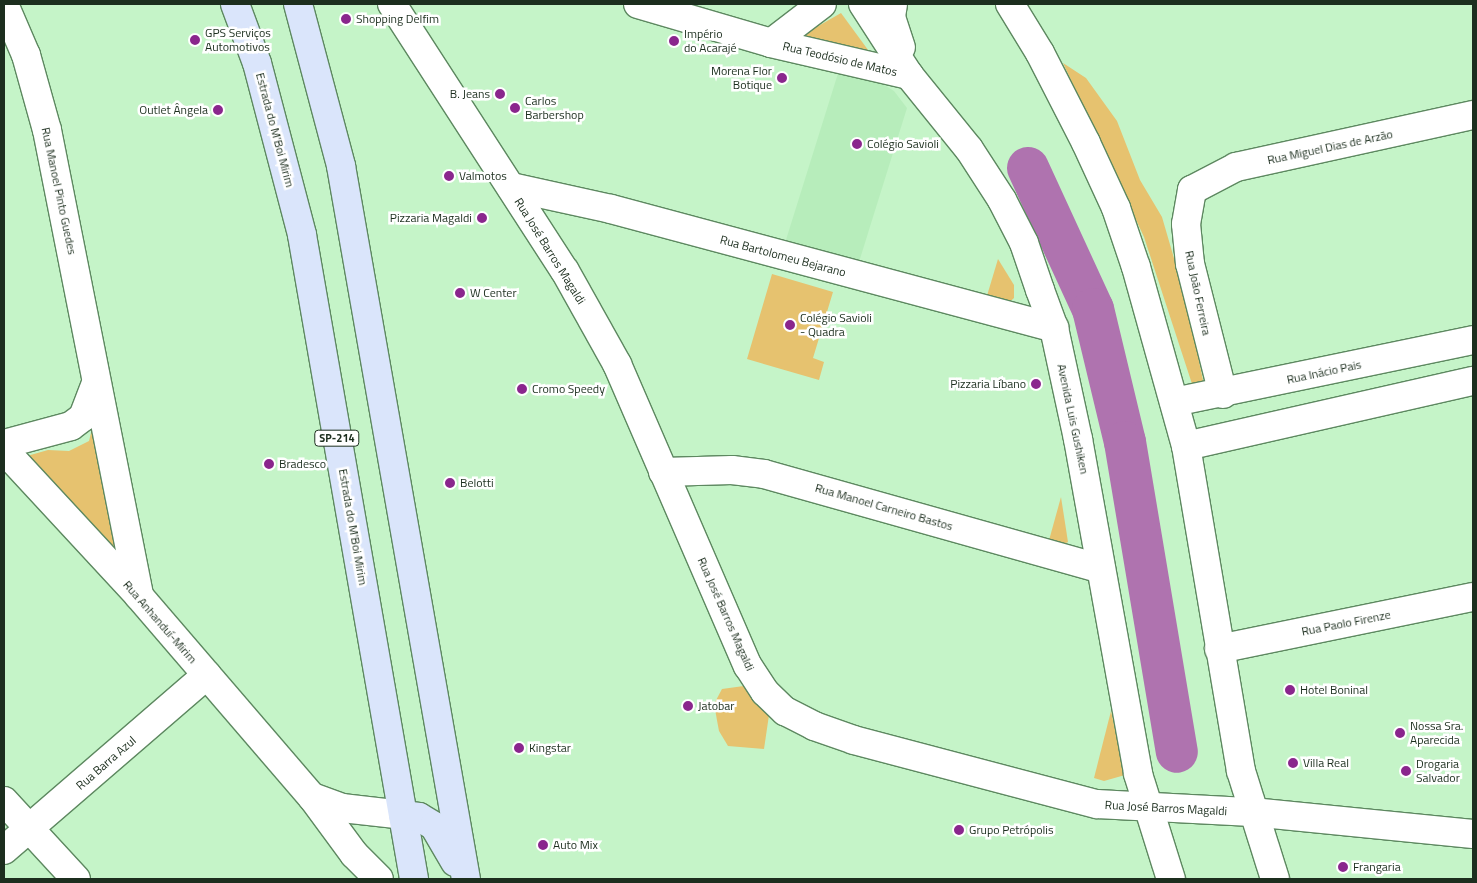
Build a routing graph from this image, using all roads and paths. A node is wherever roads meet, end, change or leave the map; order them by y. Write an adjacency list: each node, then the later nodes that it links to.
1 (4, 4): 20 (street, Rua Manoel Pinto Guedes)
2 (235, 4): 36 (main road, Estrada do M'Boi Mirim / SP-214)
3 (298, 4): 43 (main road)
4 (392, 4): 15 (street, Rua José Barros Magaldi)
5 (638, 4): 11 (street, Rua Teodósio de Matos)
6 (822, 4): 11 (street, Rua Teodósio de Matos)
7 (863, 4): 13 (street, Avenida Luis Gushiken)
8 (893, 4): 13 (street)
9 (989, 4): 12 (street)
10 (1010, 4): 12 (street)
11 (771, 43): 13 (street, Rua Teodósio de Matos)
12 (1040, 54): 22 (street)
13 (909, 75): 17 (street, Avenida Luis Gushiken)
14 (1473, 115): 16 (street, Rua Miguel Dias de Arzão)
15 (511, 187): 17 (street, Rua Bartolomeu Bejarano); 26 (street, Rua José Barros Magaldi)
16 (1192, 190): 21 (street, Rua João Ferreira)
17 (1054, 328): 27 (street, Avenida Luis Gushiken)
18 (1473, 340): 21 (street, Rua Inácio Pais)
19 (1473, 381): 24 (street)
20 (96, 383): 23 (street); 28 (street, Rua Manoel Pinto Guedes)
21 (1223, 394): 22 (street, Rua Inácio Pais)
22 (1174, 402): 24 (street)
23 (4, 444)
24 (1186, 446): 30 (street)
25 (4, 450): 28 (street, Rua Anhanduí-Mirim)
26 (663, 472): 27 (street, Rua Manoel Carneiro Bastos); 34 (street, Rua José Barros Magaldi)
27 (1102, 569): 34 (street, Avenida Luis Gushiken)
28 (139, 596): 31 (street, Rua Anhanduí-Mirim)
29 (1473, 597): 30 (street, Rua Paolo Firenze)
30 (1219, 649): 35 (street)
31 (207, 675): 32 (street, Rua Anhanduí-Mirim); 37 (street, Rua Barra Azul)
32 (312, 797): 36 (street, Rua Anhanduí-Mirim); 41 (street, Rua Anhanduí-Mirim)
33 (4, 801): 37 (street)
34 (1147, 809): 35 (street, Rua José Barros Magaldi); 44 (street, Avenida Luis Gushiken)
35 (1252, 812): 38 (street, Rua José Barros Magaldi); 45 (street)
36 (404, 815): 42 (main road, Estrada do M'Boi Mirim / SP-214); 43 (main road)
37 (29, 829): 39 (street, Rua Barra Azul); 40 (street)
38 (1472, 833)
39 (4, 850)
40 (76, 879)
41 (379, 879)
42 (414, 879)
43 (465, 879)
44 (1171, 879)
45 (1275, 879)

